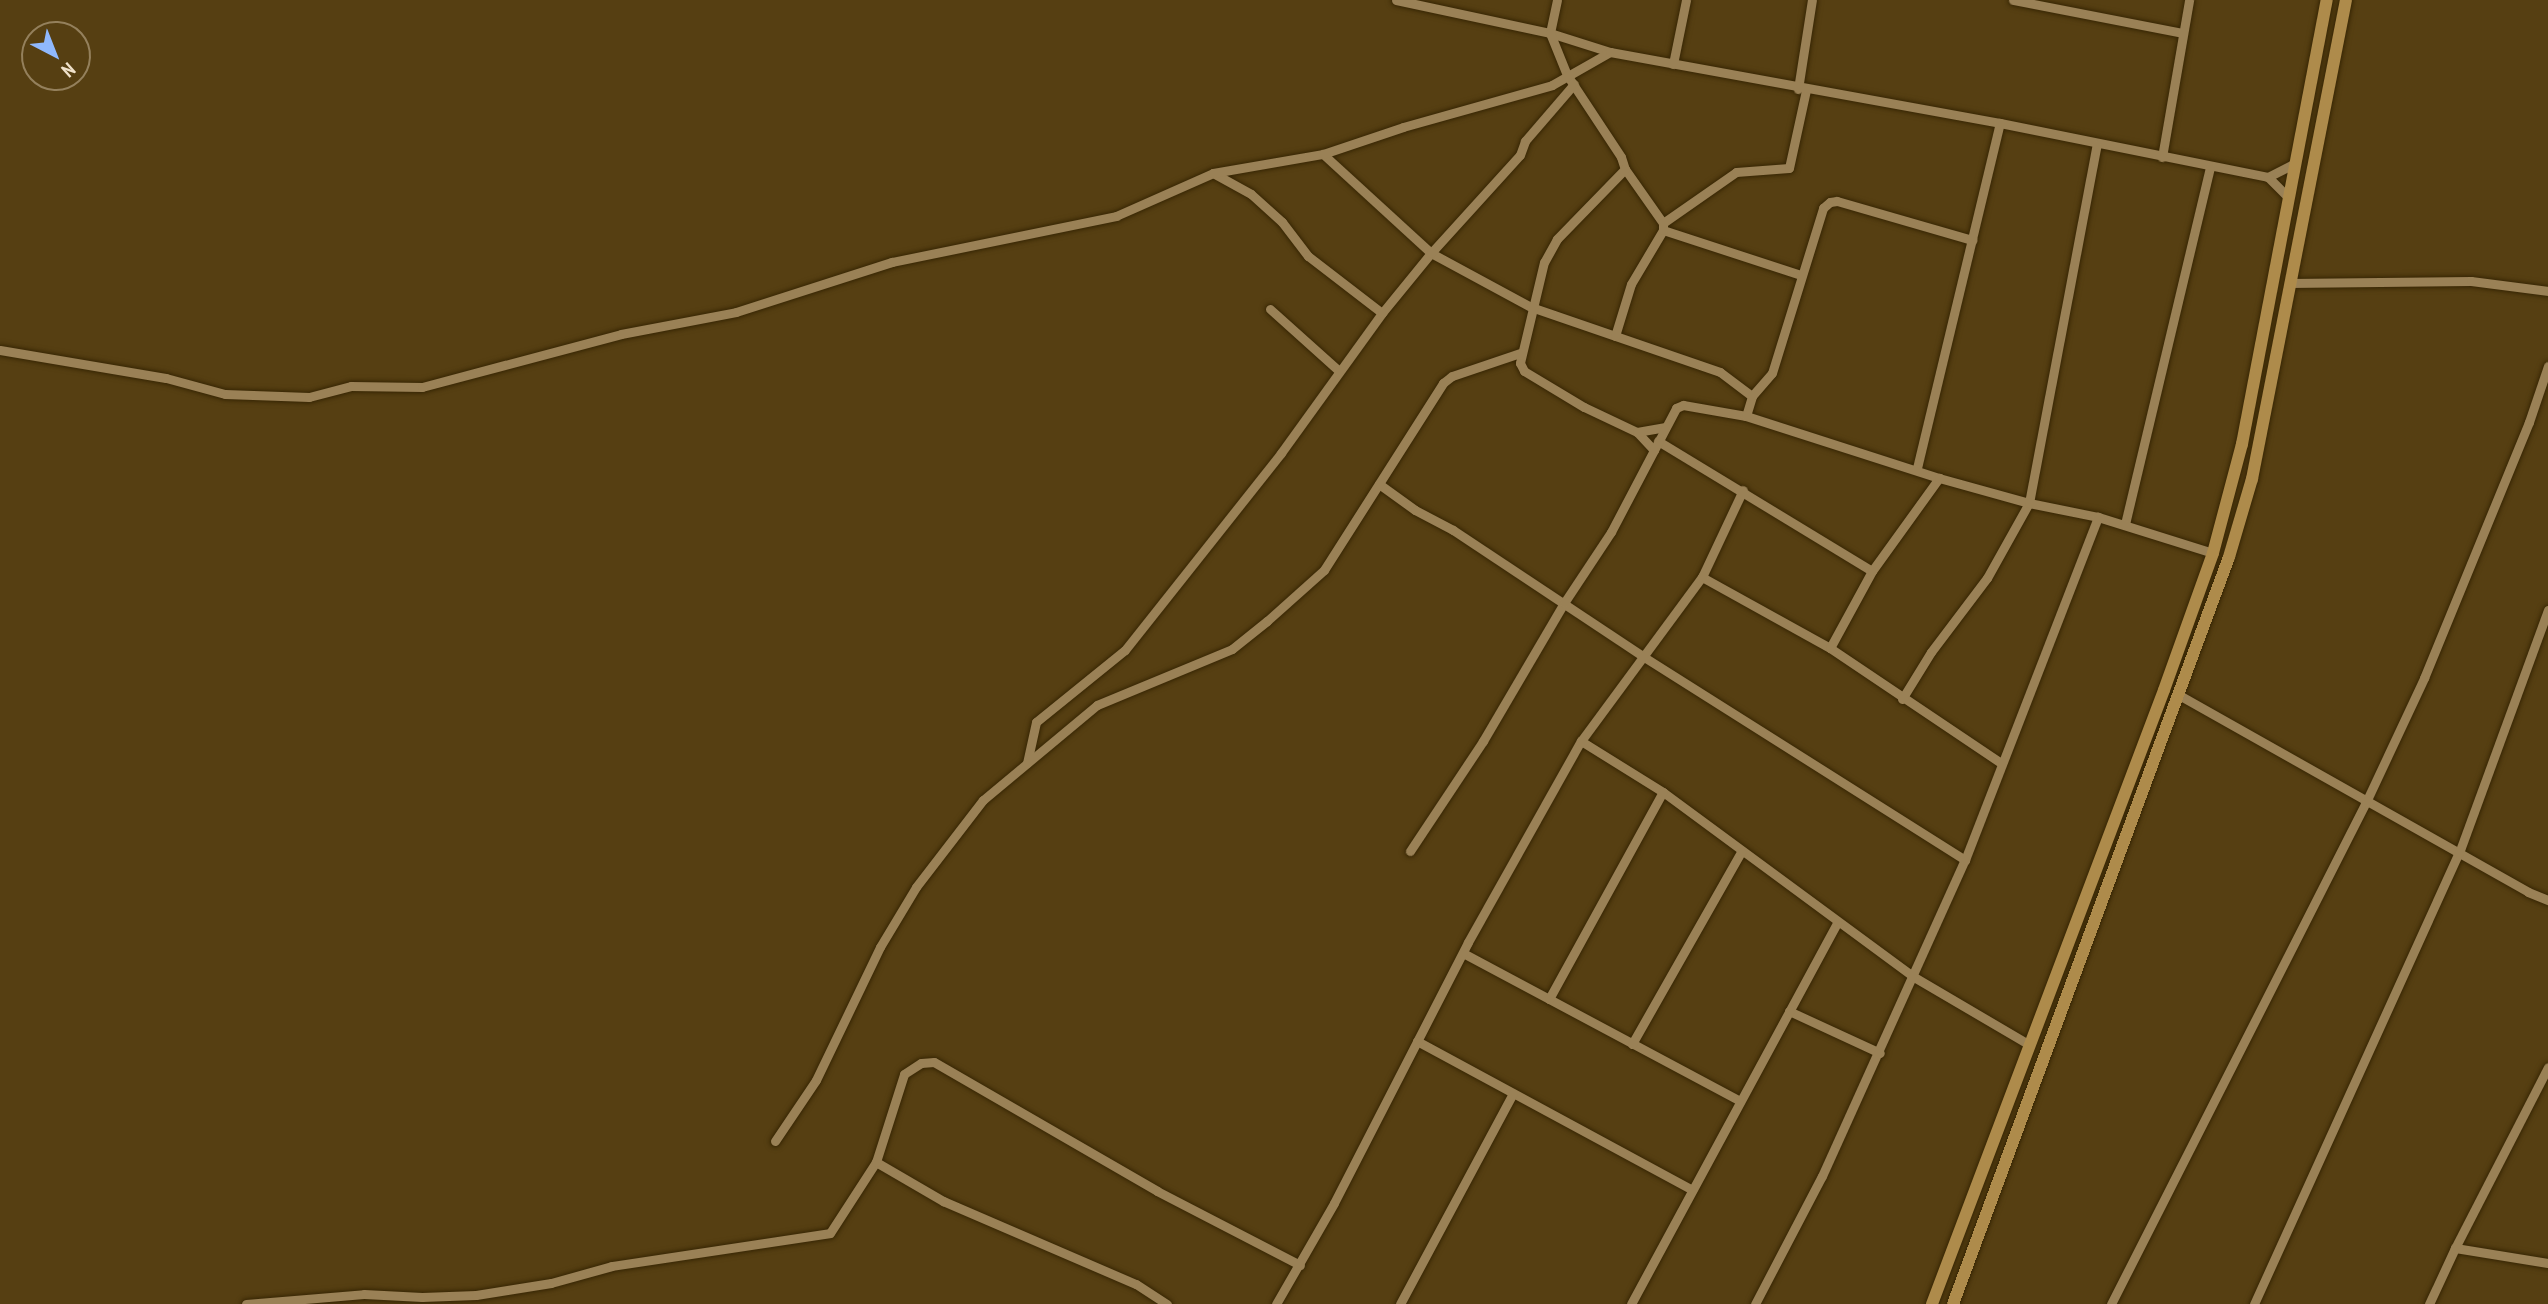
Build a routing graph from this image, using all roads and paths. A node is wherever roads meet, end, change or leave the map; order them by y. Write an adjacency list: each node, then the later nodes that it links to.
1 (1396, 0): 11 (street)
2 (1557, 0): 11 (street)
3 (1686, 0): 14 (street)
4 (1812, 0): 17 (street)
5 (2013, 0): 12 (street)
6 (2189, 0): 12 (street)
7 (2327, 0): 9 (main road)
8 (2346, 0): 10 (main road)
9 (2322, 27): 10 (main road); 22 (main road)
10 (2339, 29): 32 (main road)
11 (1550, 33): 13 (street); 15 (street)
12 (2182, 33): 21 (street)
13 (1610, 52): 14 (street); 15 (street)
14 (1673, 64): 17 (street)
15 (1567, 75): 16 (street); 20 (street)
16 (1574, 84): 24 (street); 30 (street)
17 (1802, 89): 18 (street); 28 (street)
18 (2000, 123): 19 (street); 29 (street)
19 (2097, 144): 21 (street); 51 (street)
20 (1323, 154): 25 (street); 30 (street)
21 (2162, 157): 23 (street)
22 (2296, 163): 26 (street); 27 (main road)
23 (2210, 167): 26 (street); 53 (street)
24 (1625, 169): 28 (street); 34 (street)
25 (1213, 173): 36 (street); 38 (street)
26 (2267, 177): 27 (street)
27 (2289, 198): 54 (main road)
28 (1663, 226): 31 (street); 37 (street)
29 (1972, 240): 31 (street); 47 (street)
30 (1431, 253): 34 (street); 36 (street)
31 (1801, 275): 42 (street)
32 (2289, 283): 33 (street); 62 (main road)
33 (2548, 291)
34 (1531, 307): 37 (street); 39 (street)
35 (1270, 309): 41 (street)
36 (1382, 313): 41 (street)
37 (1615, 336): 42 (street)
38 (0, 350)
39 (1520, 353): 45 (street); 49 (street)
40 (2548, 366): 69 (street)
41 (1339, 371): 66 (street)
42 (1752, 396): 43 (street)
43 (1746, 416): 44 (street); 47 (street)
44 (1666, 427): 45 (street); 46 (street)
45 (1637, 432): 46 (street)
46 (1656, 446): 50 (street); 57 (street)
47 (1917, 468): 48 (street)
48 (1939, 478): 51 (street); 55 (street)
49 (1379, 484): 57 (street); 66 (street)
50 (1743, 490): 55 (street); 56 (street)
51 (2029, 503): 52 (street); 64 (street)
52 (2098, 517): 53 (street); 67 (street)
53 (2125, 524): 54 (street)
54 (2213, 553): 61 (main road)
55 (1872, 570): 59 (street)
56 (1702, 577): 59 (street); 60 (street)
57 (1564, 603): 60 (street); 70 (street)
58 (2548, 610): 72 (street)
59 (1829, 648): 64 (street)
60 (1644, 657): 65 (street); 73 (street)
61 (2172, 669): 62 (main road); 82 (main road)
62 (2187, 672): 63 (main road)
63 (2179, 695): 69 (street); 100 (main road)
64 (1902, 699): 67 (street)
65 (1581, 741): 68 (street); 76 (street)
66 (1027, 763): 87 (street)
67 (2000, 763): 73 (street)
68 (1664, 792): 71 (street); 78 (street)
69 (2366, 802): 72 (street); 101 (street)
70 (1410, 851)
71 (1741, 852): 75 (street); 81 (street)
72 (2459, 853): 74 (street); 102 (street)
73 (1965, 860): 77 (street)
74 (2548, 900)
75 (1837, 923): 77 (street); 79 (street)
76 (1463, 953): 78 (street); 80 (street)
77 (1914, 977): 82 (street); 83 (street)
78 (1549, 999): 81 (street)
79 (1789, 1011): 83 (street); 86 (street)
80 (1417, 1041): 85 (street); 92 (street)
81 (1632, 1044): 86 (street)
82 (2030, 1045): 99 (main road)
83 (1880, 1053): 98 (street)
84 (2548, 1068): 90 (street)
85 (1513, 1093): 89 (street); 96 (street)
86 (1740, 1101): 89 (street)
87 (775, 1141)
88 (876, 1162): 92 (street); 93 (street); 94 (street)
89 (1692, 1190): 97 (street)
90 (2455, 1248): 91 (street); 103 (street)
91 (2548, 1263)
92 (1300, 1265): 95 (street)
93 (246, 1304)
94 (1167, 1304)
95 (1276, 1304)
96 (1400, 1304)
97 (1631, 1304)
98 (1755, 1304)
99 (1931, 1304)
100 (1953, 1304)
101 (2111, 1304)
102 (2254, 1304)
103 (2429, 1304)

